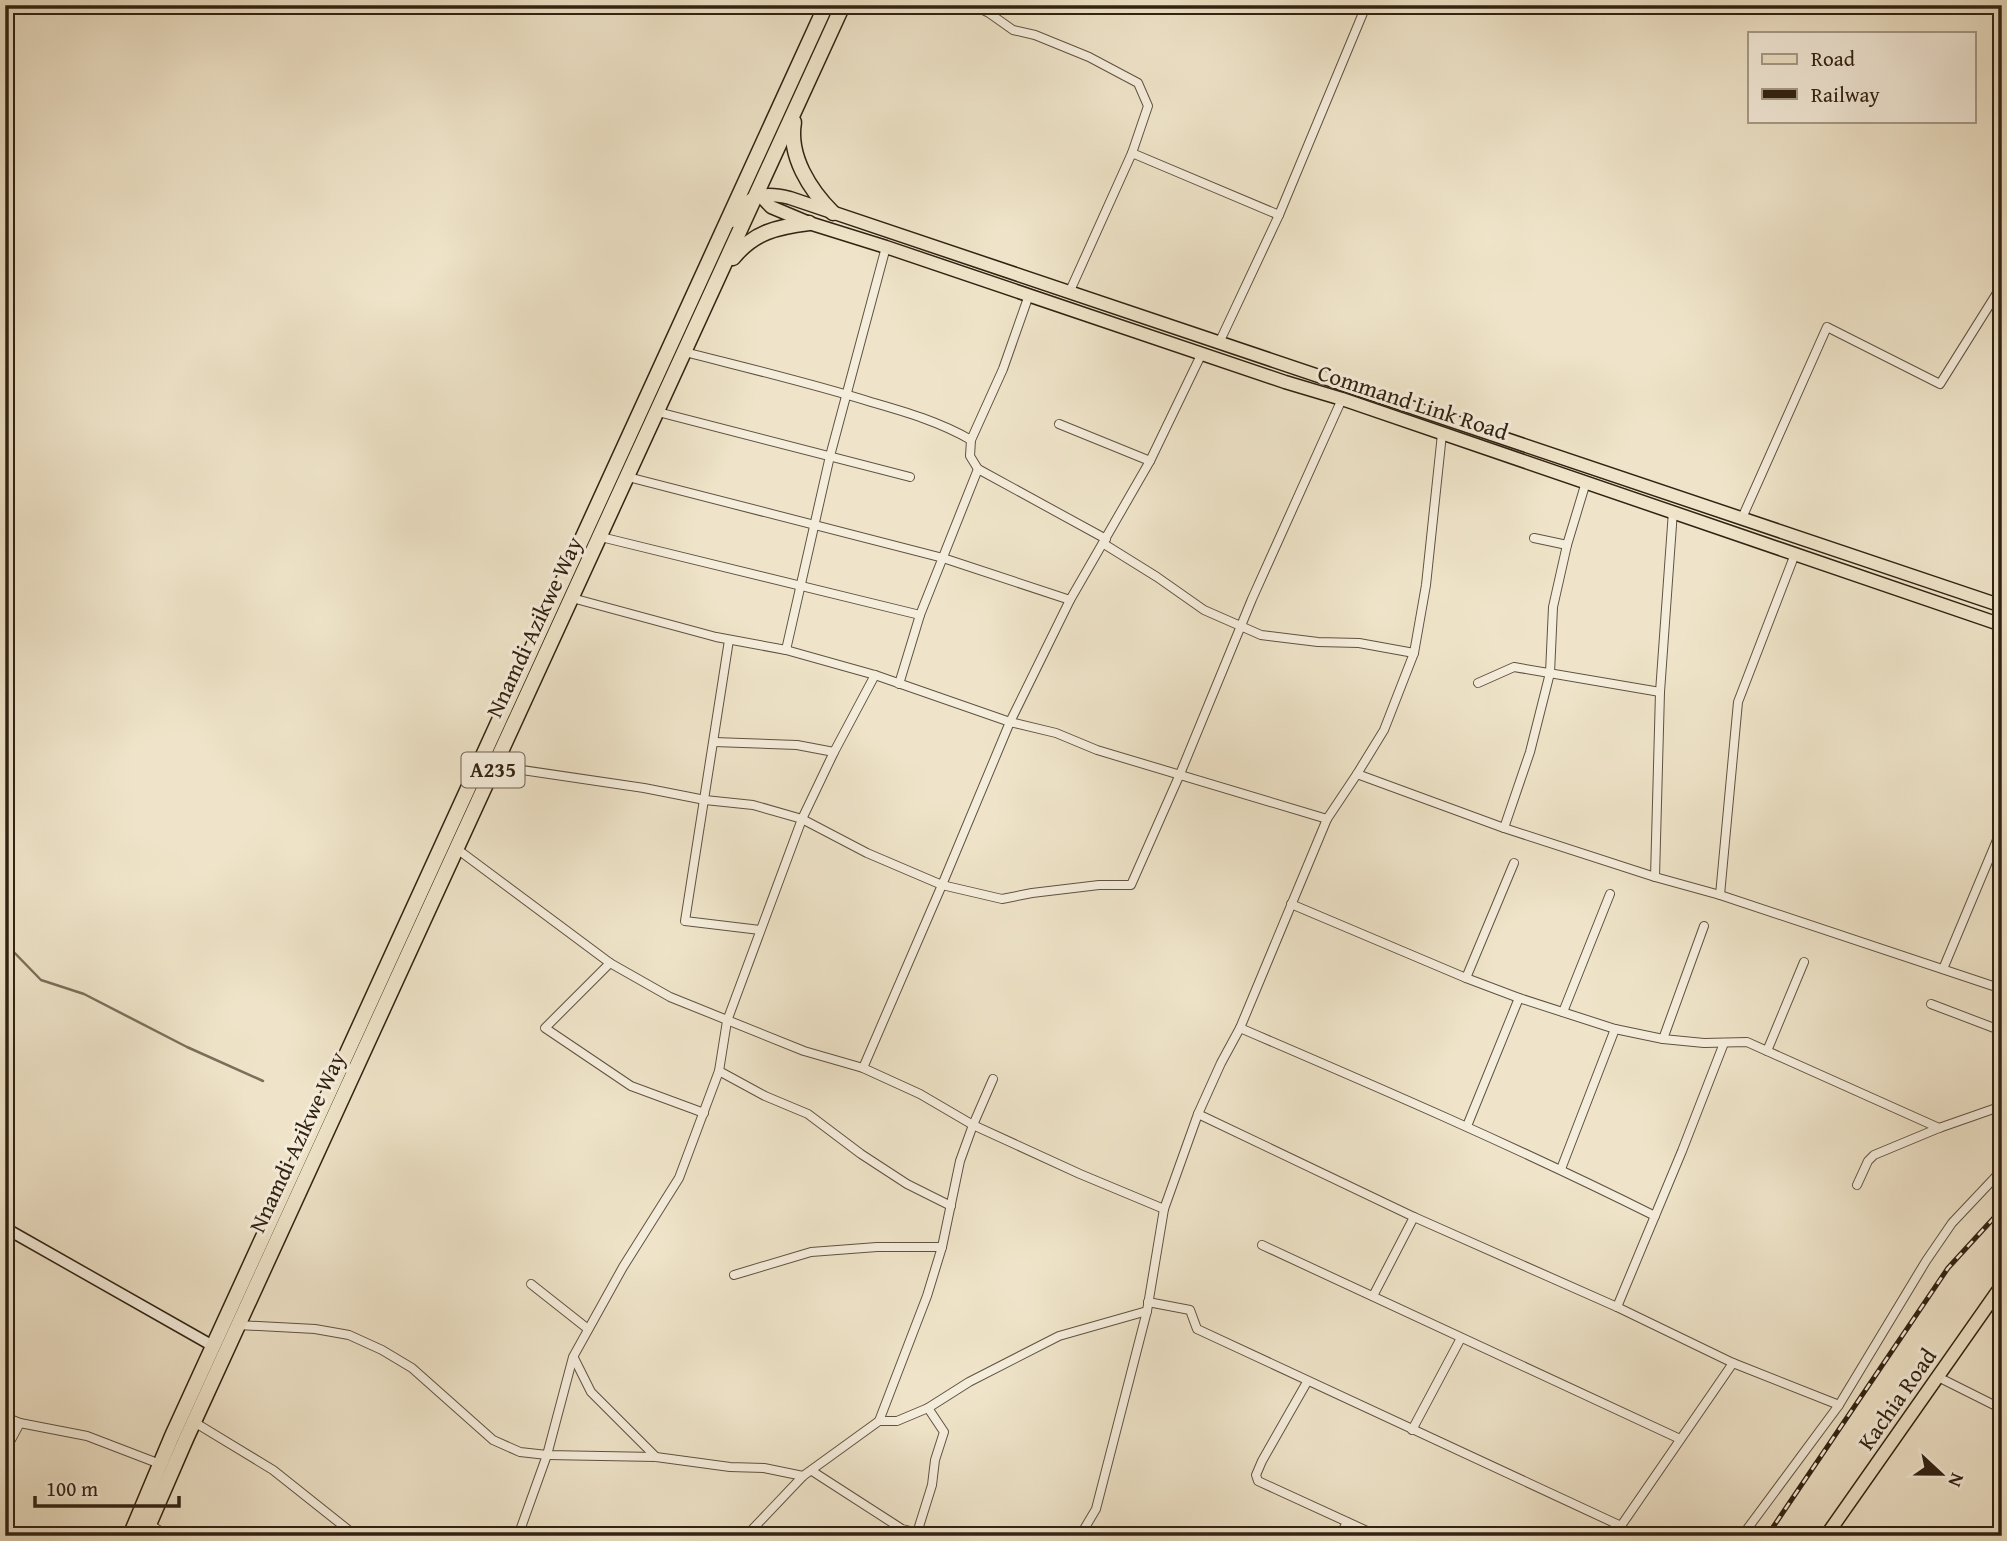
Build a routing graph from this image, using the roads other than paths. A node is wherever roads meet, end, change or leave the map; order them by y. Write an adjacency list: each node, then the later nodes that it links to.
1 (826, 5): 7 (highway, Nnamdi Azikwe Way / A235)
2 (843, 5): 5 (highway, Nnamdi Azikwe Way / A235)
3 (973, 5): 6 (street)
4 (1363, 5): 10 (street)
5 (801, 98): 8 (highway, Nnamdi Azikwe Way / A235); 9 (highway)
6 (1132, 153): 10 (street); 16 (street)
7 (756, 161): 8 (main road); 12 (highway, Nnamdi Azikwe Way / A235)
8 (758, 195): 9 (main road, Command Link Road); 11 (main road, Command Link Road); 12 (main road); 14 (highway, Nnamdi Azikwe Way / A235)
9 (833, 213): 16 (main road, Command Link Road)
10 (1279, 215): 18 (street)
11 (809, 223): 13 (main road, Command Link Road); 14 (highway)
12 (723, 233): 122 (highway, Nnamdi Azikwe Way / A235)
13 (886, 247): 17 (main road, Command Link Road); 23 (street)
14 (718, 280): 19 (highway, Nnamdi Azikwe Way / A235)
15 (1997, 292): 36 (street)
16 (1069, 293): 18 (main road, Command Link Road)
17 (1029, 295): 20 (main road, Command Link Road); 28 (street)
18 (1219, 343): 21 (main road, Command Link Road)
19 (685, 352): 23 (street); 25 (highway, Nnamdi Azikwe Way / A235)
20 (1202, 353): 22 (main road, Command Link Road); 30 (street)
21 (1290, 367): 22 (main road); 36 (main road, Command Link Road)
22 (1285, 382): 24 (main road, Command Link Road)
23 (847, 394): 28 (street); 29 (street)
24 (1342, 399): 27 (main road, Command Link Road); 49 (street)
25 (658, 412): 29 (street); 32 (highway, Nnamdi Azikwe Way / A235)
26 (1059, 424): 30 (street)
27 (1442, 435): 34 (main road, Command Link Road); 53 (street)
28 (971, 440): 31 (street)
29 (830, 457): 33 (street); 37 (street)
30 (1150, 461): 40 (street)
31 (978, 469): 40 (street); 43 (street)
32 (628, 477): 37 (street); 38 (highway, Nnamdi Azikwe Way / A235)
33 (910, 477)
34 (1586, 482): 35 (main road, Command Link Road); 41 (street)
35 (1673, 511): 42 (main road, Command Link Road); 58 (street)
36 (1742, 518): 47 (main road, Command Link Road)
37 (814, 523): 43 (street); 44 (street)
38 (601, 537): 44 (street); 45 (highway, Nnamdi Azikwe Way / A235)
39 (1534, 538): 41 (street)
40 (1105, 541): 46 (street); 49 (street)
41 (1567, 545): 54 (street)
42 (1795, 554): 50 (main road, Command Link Road); 75 (street)
43 (943, 558): 46 (street); 48 (street)
44 (802, 585): 48 (street); 52 (street)
45 (572, 598): 51 (street); 62 (highway, Nnamdi Azikwe Way / A235)
46 (1070, 600): 59 (street)
47 (2002, 606)
48 (919, 615): 57 (street)
49 (1241, 625): 53 (street); 63 (street)
50 (2002, 625)
51 (729, 640): 52 (street); 60 (street)
52 (786, 650): 55 (street)
53 (1414, 653): 64 (street)
54 (1550, 673): 56 (street); 58 (street); 68 (street)
55 (875, 675): 57 (street); 61 (street)
56 (1478, 683)
57 (899, 684): 59 (street)
58 (1660, 692): 72 (street)
59 (1010, 722): 63 (street); 73 (street)
60 (714, 742): 61 (street); 65 (street)
61 (834, 752): 66 (street)
62 (495, 766): 65 (street); 70 (highway, Nnamdi Azikwe Way / A235)
63 (1180, 774): 67 (street); 73 (street)
64 (1357, 774): 67 (street); 68 (street)
65 (705, 800): 66 (street); 78 (street)
66 (802, 819): 73 (street); 78 (street)
67 (1327, 819): 76 (street)
68 (1504, 828): 72 (street)
69 (2002, 828): 81 (street)
70 (457, 849): 80 (street); 119 (highway, Nnamdi Azikwe Way / A235)
71 (1514, 863): 82 (street)
72 (1656, 877): 75 (street)
73 (942, 885): 94 (street)
74 (1610, 894): 86 (street)
75 (1720, 895): 81 (street)
76 (1291, 904): 82 (street); 88 (street)
77 (1704, 926): 91 (street)
78 (761, 930): 87 (street)
79 (1804, 962): 93 (street)
80 (610, 963): 87 (street); 98 (street)
81 (1943, 969): 83 (street)
82 (1466, 978): 84 (street)
83 (2002, 989)
84 (1519, 998): 86 (street); 101 (street)
85 (1931, 1004): 90 (street)
86 (1563, 1012): 89 (street)
87 (727, 1021): 94 (street); 95 (street)
88 (1240, 1028): 99 (street); 101 (street)
89 (1615, 1029): 91 (street); 103 (street)
90 (2002, 1031)
91 (1663, 1038): 92 (street)
92 (1724, 1043): 93 (street); 108 (street)
93 (1767, 1051): 102 (street)
94 (863, 1068): 100 (street)
95 (719, 1070): 98 (street); 106 (street)
96 (993, 1079): 100 (street)
97 (2002, 1106): 102 (street)
98 (704, 1113): 120 (street)
99 (1198, 1114): 107 (street); 109 (street)
100 (973, 1125): 106 (street); 107 (street)
101 (1467, 1126): 103 (street)
102 (1938, 1128): 105 (street)
103 (1561, 1169): 108 (street)
104 (2002, 1170): 127 (street)
105 (1857, 1185)
106 (951, 1206): 112 (street)
107 (1164, 1209): 117 (street)
108 (1655, 1216): 118 (street)
109 (1414, 1217): 116 (street); 118 (street)
110 (5, 1228): 122 (street)
111 (1262, 1245): 116 (street)
112 (942, 1247): 113 (street); 131 (street)
113 (734, 1275)
114 (531, 1284): 120 (street)
115 (2002, 1286): 125 (main road, Kachia Road)
116 (1373, 1296): 121 (street)
117 (1147, 1306): 126 (street); 128 (street); 153 (street)
118 (1617, 1307): 124 (street)
119 (238, 1325): 132 (highway, Nnamdi Azikwe Way / A235); 137 (street)
120 (589, 1329): 123 (street)
121 (1461, 1338): 134 (street); 135 (street)
122 (213, 1346): 139 (highway, Nnamdi Azikwe Way / A235)
123 (573, 1357): 137 (street); 138 (street)
124 (1733, 1363): 127 (street); 135 (street)
125 (1938, 1377): 129 (street); 158 (main road, Kachia Road)
126 (1307, 1382): 134 (street); 142 (street)
127 (1839, 1405): 157 (street)
128 (928, 1408): 131 (street); 146 (street)
129 (2002, 1409)
130 (5, 1417): 133 (street)
131 (879, 1421): 140 (street)
132 (194, 1422): 144 (highway, Nnamdi Azikwe Way / A235); 149 (street)
133 (20, 1423): 136 (street); 139 (street)
134 (1412, 1430): 143 (street)
135 (1680, 1439): 143 (street)
136 (5, 1451)
137 (547, 1455): 138 (street); 150 (street)
138 (656, 1457): 141 (street)
139 (160, 1464): 147 (highway, Nnamdi Azikwe Way / A235)
140 (811, 1471): 141 (street); 145 (street)
141 (803, 1476): 151 (street)
142 (1347, 1522): 154 (street); 155 (street)
143 (1620, 1526): 156 (street)
144 (147, 1530): 148 (street)
145 (900, 1532): 146 (street)
146 (917, 1532): 152 (street)
147 (130, 1536)
148 (168, 1536)
149 (356, 1536)
150 (518, 1536)
151 (746, 1536)
152 (931, 1536)
153 (1080, 1536)
154 (1340, 1536)
155 (1378, 1536)
156 (1614, 1536)
157 (1742, 1536)
158 (1826, 1536)

